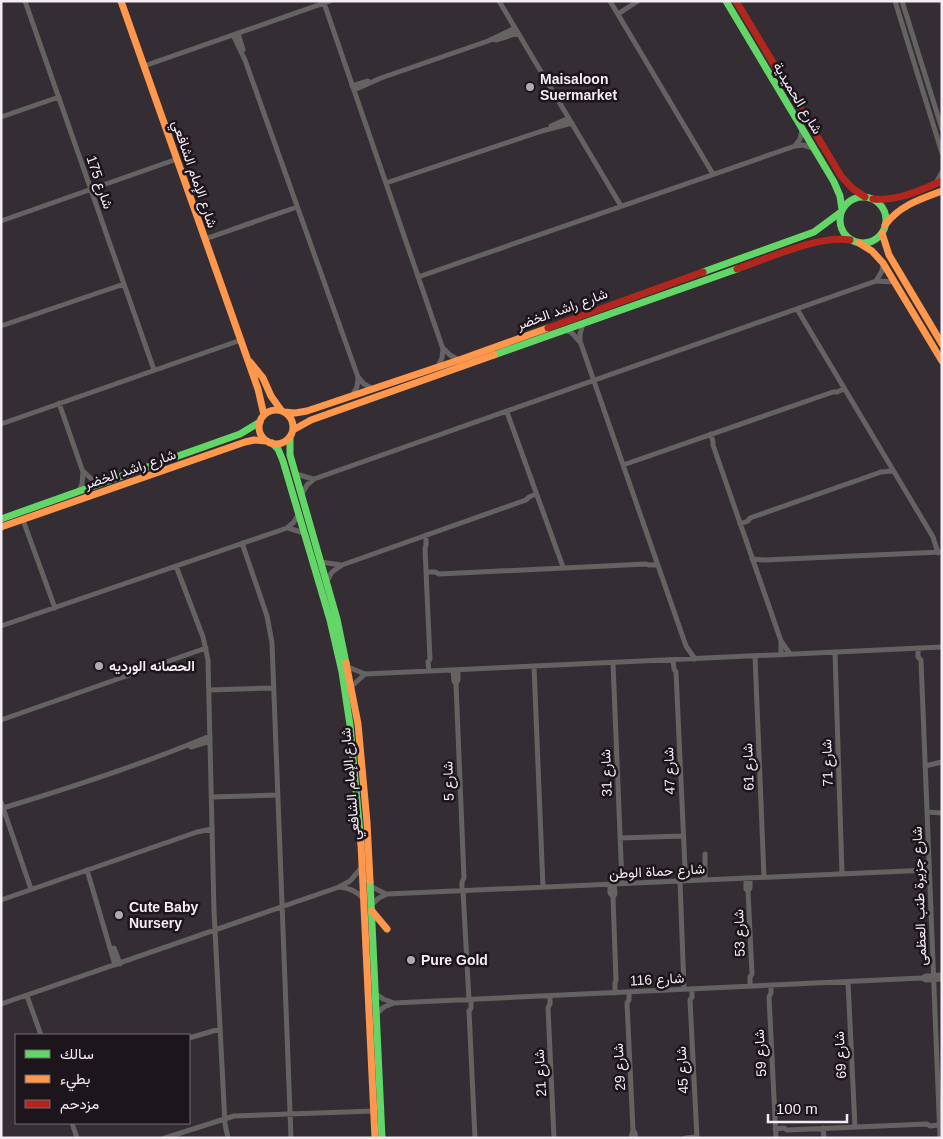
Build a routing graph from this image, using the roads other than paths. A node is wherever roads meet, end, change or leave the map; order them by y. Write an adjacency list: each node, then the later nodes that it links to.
1 (25, 1): 16 (street, شارع 175)
2 (121, 1): 14 (street, شارع الإمام الشافعي)
3 (499, 1): 12 (street)
4 (610, 1): 11 (street)
5 (638, 1): 11 (street)
6 (726, 1): 21 (street, شارع الحميدية)
7 (736, 1): 33 (street, شارع الحميدية)
8 (895, 1): 18 (street)
9 (902, 1): 17 (street)
10 (327, 2): 13 (street); 15 (street)
11 (618, 14): 28 (street)
12 (517, 31): 15 (street); 20 (street)
13 (236, 34): 14 (street); 35 (street)
14 (144, 66): 26 (street, شارع الإمام الشافعي)
15 (353, 88): 30 (street)
16 (59, 97): 19 (street); 31 (street, شارع 175)
17 (934, 102): 18 (street); 22 (street)
18 (926, 103): 25 (street)
19 (1, 117)
20 (570, 121): 30 (street); 34 (street)
21 (802, 129): 23 (street); 24 (street, شارع الحميدية)
22 (942, 129)
23 (795, 146): 24 (street); 28 (street)
24 (814, 148): 36 (street, شارع الحميدية)
25 (942, 153)
26 (177, 159): 31 (street); 40 (street, شارع الإمام الشافعي)
27 (942, 172): 29 (street)
28 (714, 174): 34 (street)
29 (939, 182): 33 (street)
30 (387, 185): 44 (street)
31 (91, 189): 37 (street); 47 (street, شارع 175)
32 (942, 191): 38 (street)
33 (869, 198): 36 (street); 38 (street)
34 (621, 206): 44 (street)
35 (297, 207): 40 (street); 61 (street)
36 (841, 211): 41 (street); 57 (street, شارع راشد الخضر)
37 (1, 221)
38 (885, 225): 39 (street)
39 (882, 233): 42 (street); 54 (street)
40 (205, 240): 52 (street, شارع الإمام الشافعي)
41 (850, 240): 42 (street); 49 (street, شارع راشد الخضر)
42 (859, 243): 43 (street)
43 (883, 263): 45 (street); 46 (street)
44 (418, 277): 55 (street)
45 (876, 281): 46 (street); 48 (street)
46 (894, 282): 58 (street)
47 (124, 284): 50 (street); 60 (street, شارع 175)
48 (797, 309): 62 (street); 63 (street)
49 (584, 324): 51 (street, شارع راشد الخضر); 53 (street)
50 (1, 326)
51 (565, 330): 53 (street); 71 (street, شارع راشد الخضر)
52 (241, 340): 56 (street, شارع الإمام الشافعي); 60 (street)
53 (580, 341): 62 (street)
54 (942, 344)
55 (443, 349): 57 (street); 59 (street)
56 (246, 356): 67 (street, شارع الإمام الشافعي); 69 (street, شارع الإمام الشافعي)
57 (458, 360): 59 (street, شارع راشد الخضر)
58 (942, 361)
59 (438, 367): 64 (street, شارع راشد الخضر)
60 (154, 370): 66 (street)
61 (358, 378): 64 (street); 65 (street)
62 (594, 381): 68 (street); 74 (street)
63 (843, 387): 72 (street); 75 (street)
64 (373, 389): 65 (street, شارع راشد الخضر)
65 (352, 396): 67 (street, شارع راشد الخضر)
66 (59, 403): 70 (street); 76 (street)
67 (283, 411): 69 (street); 71 (street)
68 (507, 412): 78 (street); 82 (street)
69 (262, 419): 73 (street); 79 (street, شارع راشد الخضر)
70 (1, 424)
71 (292, 433): 73 (street); 77 (street, شارع الإمام الشافعي)
72 (708, 435): 74 (street); 86 (street)
73 (270, 442): 83 (street, شارع الإمام الشافعي); 85 (street, شارع راشد الخضر)
74 (623, 465): 95 (street)
75 (891, 469): 86 (street); 92 (street)
76 (84, 472): 79 (street); 80 (street)
77 (296, 474): 78 (street); 81 (street, شارع الإمام الشافعي)
78 (314, 479): 81 (street)
79 (98, 484): 80 (street, شارع راشد الخضر)
80 (79, 491): 84 (street, شارع راشد الخضر)
81 (302, 494): 93 (street, شارع الإمام الشافعي)
82 (537, 496): 90 (street); 98 (street)
83 (299, 514): 88 (street); 89 (street, شارع الإمام الشافعي)
84 (1, 519)
85 (23, 520): 87 (street, شارع راشد الخضر); 101 (street)
86 (740, 521): 94 (street)
87 (1, 527)
88 (287, 528): 89 (street); 91 (street)
89 (304, 533): 137 (street, شارع الإمام الشافعي)
90 (423, 536): 96 (street); 99 (street)
91 (242, 544): 97 (street); 122 (street)
92 (940, 553): 94 (street)
93 (321, 562): 96 (street); 100 (street, شارع الإمام الشافعي)
94 (753, 562): 103 (street)
95 (657, 563): 98 (street); 104 (street)
96 (342, 565): 100 (street)
97 (176, 566): 101 (street); 106 (street)
98 (563, 567): 99 (street)
99 (426, 575): 119 (street)
100 (327, 581): 117 (street, شارع الإمام الشافعي)
101 (54, 608): 102 (street)
102 (1, 626)
103 (781, 641): 109 (street); 110 (street)
104 (686, 646): 112 (street); 113 (street)
105 (942, 647): 107 (street)
106 (206, 648): 123 (street); 124 (street)
107 (920, 648): 108 (street); 126 (street, شارع جزيرة طنب العظمى)
108 (835, 652): 109 (street); 140 (street, شارع 71)
109 (790, 654): 110 (street)
110 (780, 655): 111 (street)
111 (755, 656): 113 (street); 141 (street, شارع 61)
112 (686, 659): 113 (street); 114 (street)
113 (695, 659)
114 (676, 660): 115 (street); 134 (street, شارع 47)
115 (613, 662): 116 (street); 135 (street, شارع 31)
116 (534, 666): 118 (street); 149 (street)
117 (348, 668): 120 (street); 121 (street, شارع الإمام الشافعي)
118 (455, 670): 119 (street); 151 (street, شارع 5)
119 (431, 671): 120 (street)
120 (365, 674): 121 (street)
121 (352, 686): 147 (street, شارع الإمام الشافعي)
122 (273, 688): 123 (street); 128 (street)
123 (209, 690): 125 (street)
124 (1, 720)
125 (210, 739): 129 (street); 130 (street)
126 (925, 763): 127 (street); 132 (street, شارع جزيرة طنب العظمى)
127 (939, 763)
128 (277, 795): 129 (street); 155 (street)
129 (211, 797): 133 (street)
130 (3, 807): 150 (street)
131 (940, 813): 132 (street)
132 (927, 814): 139 (street, شارع جزيرة طنب العظمى)
133 (212, 829): 138 (street); 158 (street)
134 (683, 836): 135 (street); 144 (street, شارع 47)
135 (620, 838): 145 (street, شارع 31)
136 (706, 854): 143 (street)
137 (362, 867): 148 (street); 154 (street, شارع الإمام الشافعي)
138 (85, 870): 150 (street); 159 (street)
139 (929, 870): 140 (street, شارع حماة الوطن); 160 (street, شارع جزيرة طنب العظمى)
140 (842, 874): 141 (street, شارع حماة الوطن)
141 (764, 877): 142 (street, شارع حماة الوطن)
142 (748, 878): 143 (street, شارع حماة الوطن); 164 (street, شارع 53)
143 (705, 880): 144 (street, شارع حماة الوطن)
144 (684, 881): 145 (street, شارع حماة الوطن); 165 (street, شارع 47)
145 (622, 883): 146 (street, شارع حماة الوطن)
146 (612, 884): 149 (street, شارع حماة الوطن); 166 (street)
147 (370, 886): 152 (street, شارع حماة الوطن); 156 (street, شارع الإمام الشافعي)
148 (339, 887): 154 (street); 155 (street)
149 (543, 887): 151 (street, شارع حماة الوطن)
150 (31, 889): 153 (street)
151 (464, 891): 152 (street, شارع حماة الوطن); 170 (street, شارع 5)
152 (386, 894): 156 (street)
153 (1, 900)
154 (364, 900): 177 (street, شارع الإمام الشافعي)
155 (282, 907): 158 (street); 178 (street)
156 (372, 908): 157 (street); 167 (street, شارع الإمام الشافعي)
157 (388, 928)
158 (215, 931): 159 (street); 174 (street)
159 (118, 964): 168 (street)
160 (933, 977): 161 (street, شارع 116); 162 (street, شارع 116); 181 (street, شارع جزيرة طنب العظمى)
161 (942, 977)
162 (848, 982): 163 (street, شارع 116); 182 (street, شارع 69)
163 (769, 985): 164 (street, شارع 116); 185 (street, شارع 59)
164 (753, 986): 165 (street, شارع 116)
165 (688, 989): 166 (street, شارع 116); 187 (street, شارع 45)
166 (622, 992): 169 (street, شارع 116); 184 (street, شارع 29)
167 (376, 994): 171 (street, شارع 116); 173 (street, شارع الإمام الشافعي)
168 (27, 996): 172 (street); 175 (street)
169 (548, 996): 170 (street, شارع 116); 195 (street, شارع 21)
170 (469, 1000): 171 (street, شارع 116); 194 (street, شارع 5)
171 (394, 1003): 173 (street, شارع 116)
172 (1, 1004)
173 (376, 1014): 193 (street, شارع الإمام الشافعي)
174 (220, 1029): 176 (street); 179 (street)
175 (41, 1034)
176 (190, 1038)
177 (374, 1112): 178 (street); 192 (street, شارع الإمام الشافعي)
178 (290, 1114): 179 (street); 191 (street)
179 (225, 1118): 186 (street); 190 (street)
180 (72, 1124): 188 (street)
181 (939, 1125): 182 (street); 200 (street, شارع جزيرة طنب العظمى)
182 (855, 1127): 183 (street)
183 (823, 1128): 185 (street); 199 (street)
184 (633, 1130): 196 (street, شارع 29); 197 (street, شارع 29)
185 (775, 1133)
186 (173, 1137): 189 (street)
187 (697, 1137): 198 (street)
188 (77, 1138)
189 (165, 1138)
190 (228, 1138)
191 (291, 1138)
192 (375, 1138)
193 (382, 1138)
194 (475, 1138)
195 (554, 1138)
196 (631, 1138)
197 (636, 1138)
198 (685, 1138)
199 (824, 1138)
200 (939, 1138)

